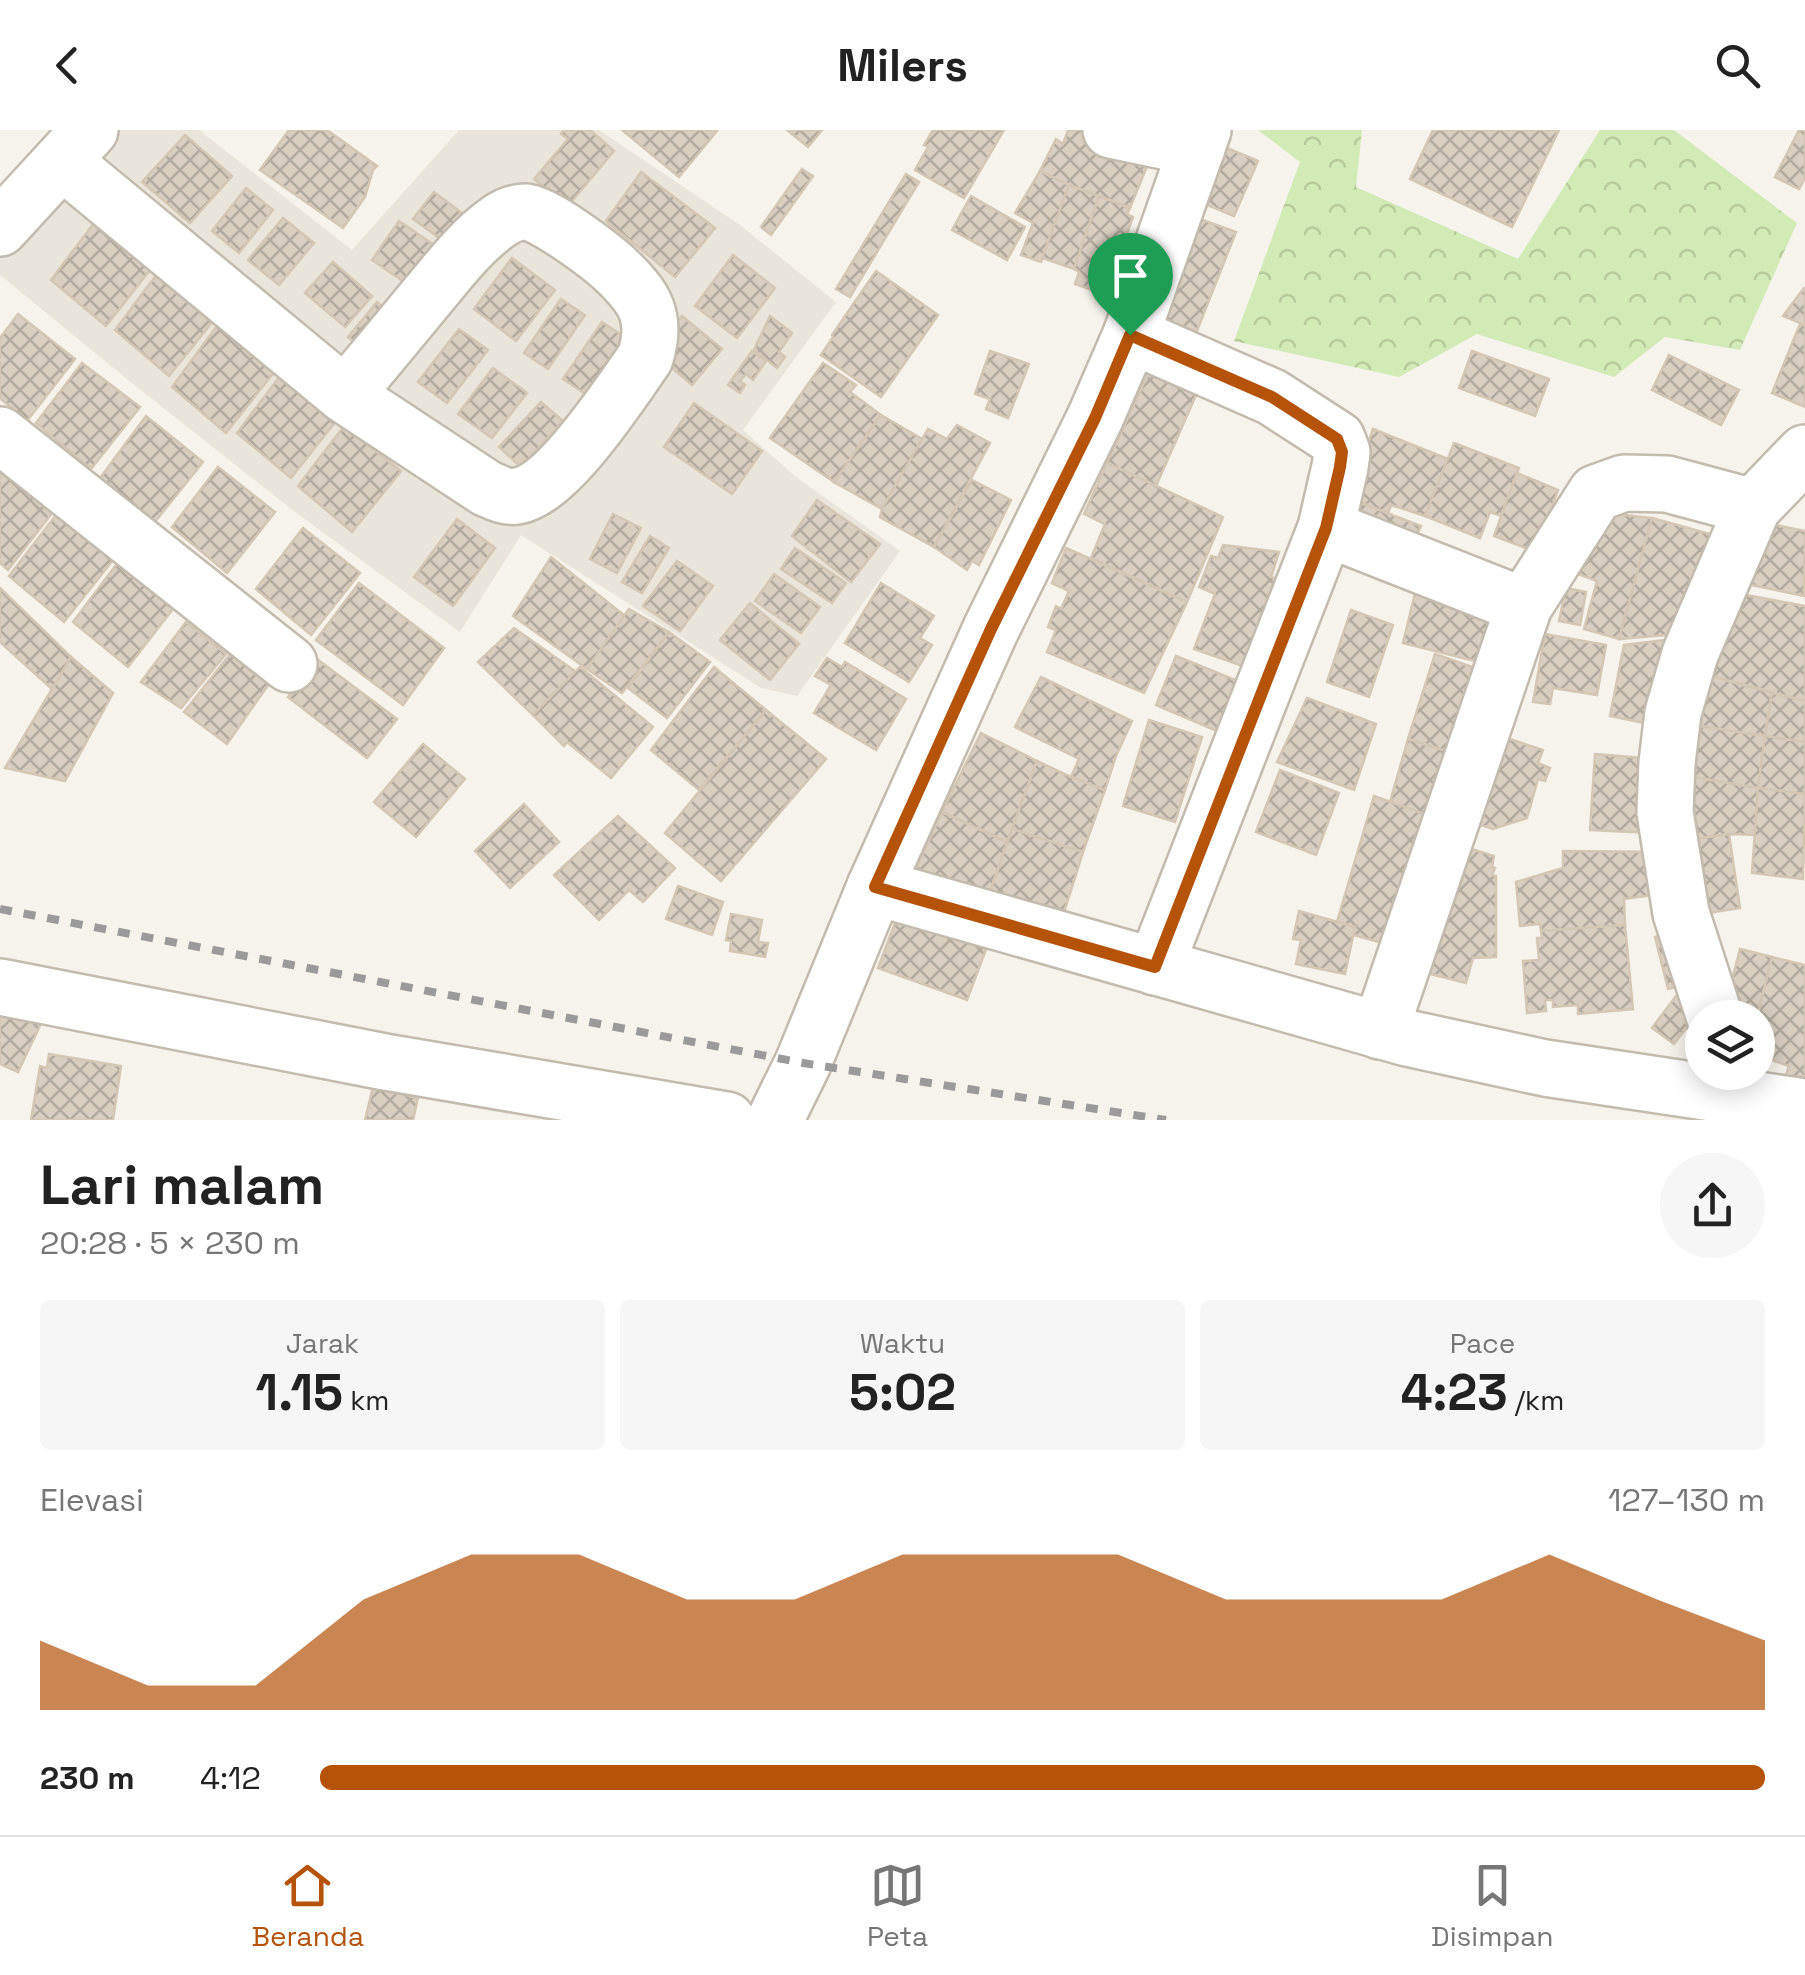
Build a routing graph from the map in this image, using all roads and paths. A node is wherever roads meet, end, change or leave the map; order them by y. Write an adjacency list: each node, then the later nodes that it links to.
1 (1111, 130): 2 (street)
2 (1200, 139): 5 (street)
3 (76, 146): 4 (street); 6 (street)
4 (0, 228)
5 (1130, 335): 10 (street); 13 (street)
6 (345, 395): 6 (street)
7 (0, 435): 12 (street)
8 (1805, 452): 9 (street)
9 (1753, 507): 11 (street); 16 (street)
10 (1326, 528): 11 (street); 14 (street)
11 (1524, 606): 17 (street)
12 (289, 664)
13 (875, 887): 14 (street); 22 (street)
14 (1155, 967): 17 (street)
15 (0, 987): 21 (street)
16 (1708, 1000)
17 (1380, 1031): 18 (street)
18 (1685, 1080)
19 (1755, 1090): 20 (street)
20 (1805, 1108)
21 (727, 1120)
22 (775, 1120)

